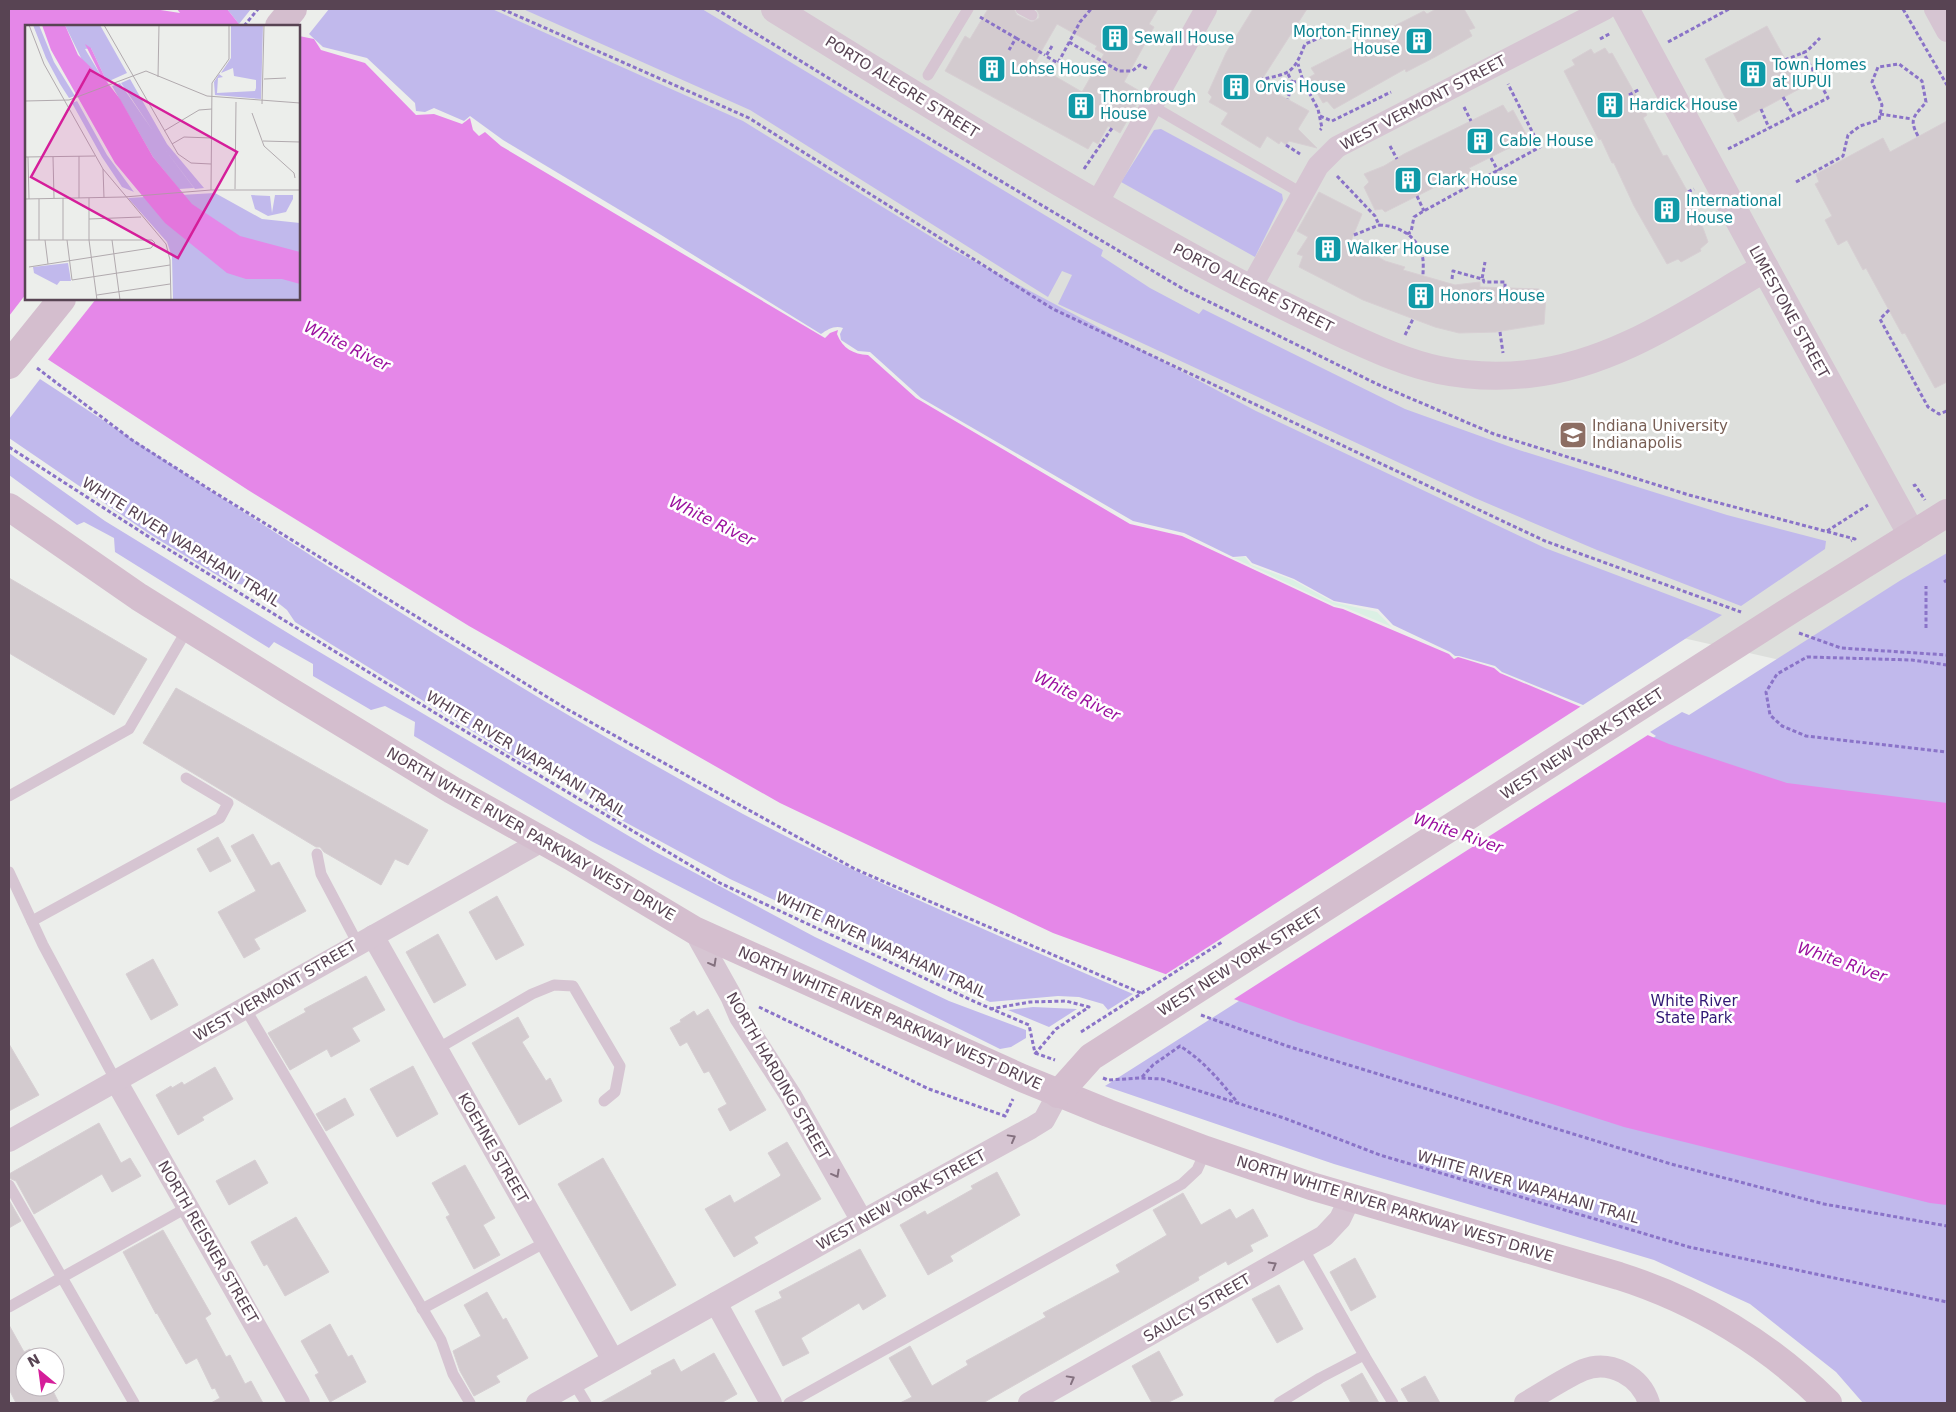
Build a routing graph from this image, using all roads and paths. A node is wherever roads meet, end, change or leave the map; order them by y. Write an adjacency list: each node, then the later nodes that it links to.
1 (258, 9): 15 (path)
2 (293, 9): 16 (main road)
3 (502, 9): 91 (path)
4 (775, 9): 63 (street, PORTO ALEGRE STREET)
5 (1021, 9): 14 (lane)
6 (1090, 9): 25 (path)
7 (1206, 9): 39 (street)
8 (1605, 9): 53 (street, WEST VERMONT STREET)
9 (1625, 9): 69 (street, LIMESTONE STREET)
10 (1729, 9): 21 (path)
11 (1903, 9): 34 (path)
12 (1935, 9): 17 (street)
13 (972, 12): 19 (path); 29 (lane)
14 (1032, 15)
15 (245, 25)
16 (280, 25)
17 (1947, 31)
18 (1326, 35): 27 (path)
19 (1016, 38): 23 (path); 25 (path)
20 (1820, 38): 24 (path)
21 (1668, 42)
22 (1052, 46): 25 (path)
23 (1009, 50)
24 (1803, 52): 26 (path); 43 (path)
25 (1046, 56)
26 (1785, 60)
27 (1298, 63): 28 (path); 31 (path)
28 (1288, 74): 30 (path); 32 (path)
29 (928, 75)
30 (1259, 80)
31 (1303, 81): 32 (path); 48 (path)
32 (1292, 82): 38 (path)
33 (1508, 84): 57 (path)
34 (1947, 85)
35 (1640, 89): 36 (path)
36 (1629, 95)
37 (1783, 97): 43 (path)
38 (1288, 99)
39 (1152, 106): 61 (lane); 63 (street)
40 (1464, 107): 45 (path)
41 (1761, 110): 47 (path)
42 (1880, 114): 44 (path); 44 (path); 58 (path)
43 (1794, 116): 47 (path)
44 (1912, 119): 49 (path)
45 (1471, 121)
46 (1112, 125): 56 (path)
47 (1769, 128): 52 (path)
48 (1317, 135)
49 (1918, 136)
50 (1286, 145): 53 (path)
51 (1390, 146): 55 (path)
52 (1727, 150)
53 (1308, 156): 61 (street, WEST VERMONT STREET); 65 (path)
54 (1491, 158): 57 (path)
55 (1397, 159)
56 (1084, 169)
57 (1498, 171): 64 (path)
58 (1796, 182)
59 (1694, 189): 60 (path)
60 (1688, 192)
61 (1303, 194): 74 (street, WEST VERMONT STREET)
62 (1417, 196): 64 (path)
63 (1096, 205): 74 (street, PORTO ALEGRE STREET)
64 (1424, 211): 67 (path)
65 (1378, 225): 66 (path); 67 (path)
66 (1354, 234)
67 (1407, 234): 70 (path)
68 (1485, 262): 72 (path)
69 (1765, 268): 74 (street, PORTO ALEGRE STREET); 89 (street, LIMESTONE STREET)
70 (1423, 276)
71 (1452, 279): 72 (path)
72 (1482, 279): 73 (path)
73 (1505, 288)
74 (1250, 289)
75 (61, 300): 81 (main road)
76 (1889, 310): 83 (path)
77 (1413, 319): 79 (path)
78 (1500, 332): 80 (path)
79 (1404, 336)
80 (1503, 353)
81 (9, 365)
82 (37, 368): 106 (path)
83 (1947, 411)
84 (9, 447): 109 (path, WHITE RIVER WAPAHANI TRAIL)
85 (1874, 505): 88 (path)
86 (9, 506): 92 (main road, NORTH WHITE RIVER PARKWAY WEST DRIVE)
87 (1947, 513): 89 (main road, WEST NEW YORK STREET)
88 (1827, 531)
89 (1912, 534): 115 (main road, WEST NEW YORK STREET)
90 (1926, 586): 93 (path)
91 (1747, 614)
92 (188, 628): 99 (lane); 100 (main road, NORTH WHITE RIVER PARKWAY WEST DRIVE)
93 (1926, 628)
94 (1793, 631): 95 (path)
95 (1947, 655)
96 (1947, 665): 97 (path)
97 (1947, 752)
98 (186, 778): 103 (lane)
99 (9, 796)
100 (542, 841): 104 (main road, NORTH WHITE RIVER PARKWAY WEST DRIVE); 105 (street, WEST VERMONT STREET)
101 (317, 854): 105 (lane)
102 (9, 872): 103 (lane)
103 (32, 921): 114 (lane)
104 (694, 930): 115 (main road, NORTH WHITE RIVER PARKWAY WEST DRIVE); 124 (street, NORTH HARDING STREET, one-way to 124)
105 (365, 940): 108 (street, WEST VERMONT STREET); 111 (street, KOEHNE STREET)
106 (1134, 991)
107 (752, 1003): 118 (path)
108 (245, 1008): 114 (street, WEST VERMONT STREET); 132 (lane)
109 (990, 1009): 109 (path, WHITE RIVER WAPAHANI TRAIL)
110 (1212, 1018): 125 (path)
111 (436, 1049): 116 (lane); 126 (street, KOEHNE STREET)
112 (1141, 1078): 113 (path, WHITE RIVER WAPAHANI TRAIL); 117 (path, WHITE RIVER WAPAHANI TRAIL); 117 (path)
113 (1108, 1080)
114 (116, 1081): 119 (street, WEST VERMONT STREET); 123 (street, NORTH REISNER STREET)
115 (1058, 1094): 120 (main road, NORTH WHITE RIVER PARKWAY WEST DRIVE); 124 (street, WEST NEW YORK STREET, one-way to 115)
116 (604, 1101)
117 (1239, 1104): 129 (path, WHITE RIVER WAPAHANI TRAIL)
118 (1005, 1116)
119 (9, 1141)
120 (1206, 1150): 122 (main road, NORTH WHITE RIVER PARKWAY WEST DRIVE); 142 (lane)
121 (9, 1185): 128 (lane)
122 (1350, 1198): 127 (street, SAULCY STREET); 148 (main road, NORTH WHITE RIVER PARKWAY WEST DRIVE)
123 (188, 1207): 128 (lane); 137 (street, NORTH REISNER STREET)
124 (862, 1221): 130 (street, WEST NEW YORK STREET)
125 (1947, 1226)
126 (546, 1242): 132 (lane); 134 (street, KOEHNE STREET)
127 (1303, 1248): 133 (lane); 143 (street, SAULCY STREET, one-way to 127)
128 (62, 1278): 131 (lane); 136 (lane)
129 (1947, 1302)
130 (716, 1303): 134 (street, WEST NEW YORK STREET); 141 (street)
131 (9, 1308)
132 (422, 1309): 138 (lane)
133 (1364, 1355): 144 (lane); 145 (lane)
134 (613, 1360): 135 (street, WEST NEW YORK STREET)
135 (574, 1383): 139 (street, WEST NEW YORK STREET); 140 (lane)
136 (134, 1403)
137 (299, 1403)
138 (470, 1403)
139 (537, 1403)
140 (586, 1403)
141 (771, 1403)
142 (789, 1403)
143 (1029, 1403)
144 (1279, 1403)
145 (1393, 1403)
146 (1525, 1403): 147 (street)
147 (1648, 1403)
148 (1828, 1403)

